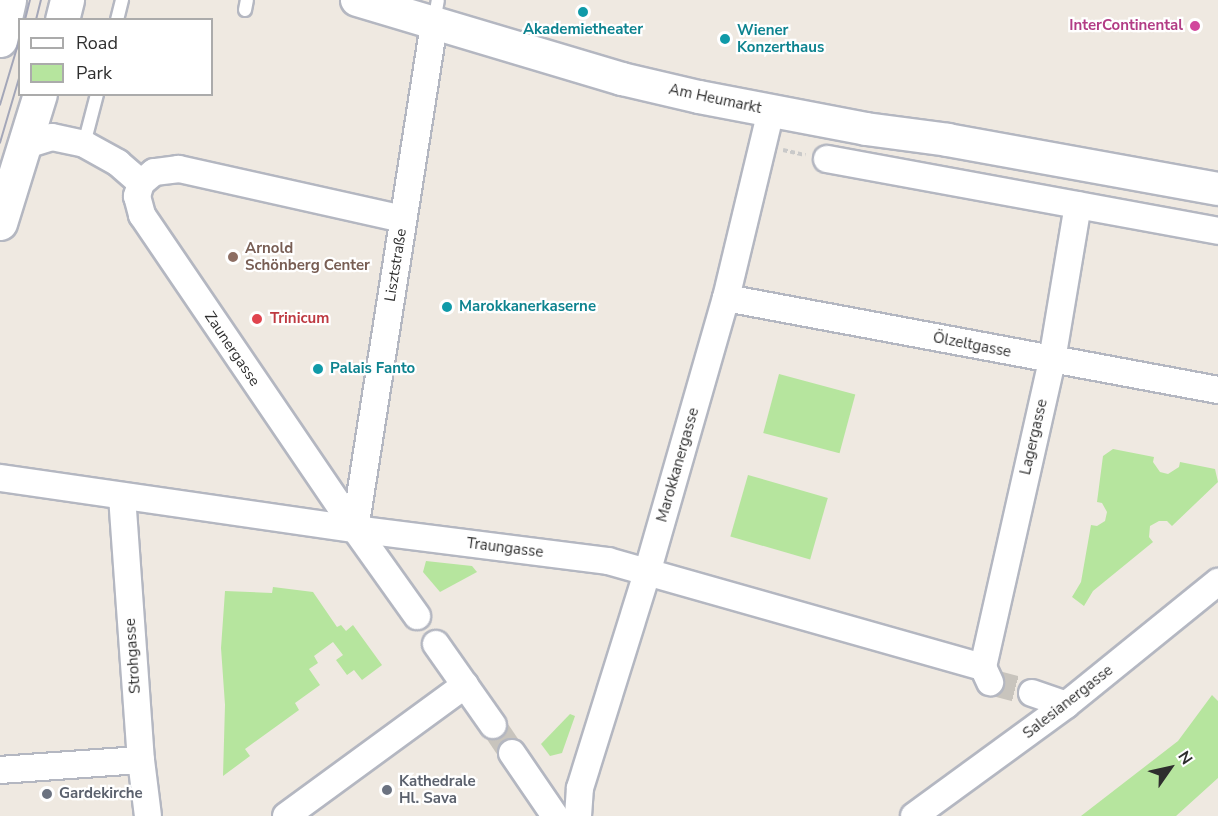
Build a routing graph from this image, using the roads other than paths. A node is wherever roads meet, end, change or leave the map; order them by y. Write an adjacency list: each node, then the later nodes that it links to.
1 (9, 0): 8 (main road)
2 (67, 0): 6 (main road)
3 (122, 0): 7 (lane)
4 (357, 0): 5 (street, Am Heumarkt)
5 (436, 12): 11 (street, Am Heumarkt); 20 (street, Lisztstraße)
6 (62, 18)
7 (118, 18)
8 (0, 40)
9 (39, 96): 13 (main road)
10 (96, 96): 12 (lane)
11 (771, 110): 15 (street, Am Heumarkt); 23 (street, Marokkanergasse)
12 (84, 144): 13 (street); 17 (street)
13 (26, 145): 21 (main road)
14 (826, 159): 19 (street)
15 (1081, 164): 16 (street, Am Heumarkt); 18 (street, Am Heumarkt)
16 (1218, 169)
17 (141, 183): 20 (street); 28 (street, Zaunergasse)
18 (1218, 189)
19 (1078, 205): 22 (street); 24 (street, Lagergasse)
20 (403, 219): 28 (street, Lisztstraße)
21 (0, 223)
22 (1218, 231)
23 (726, 298): 24 (street, Ölzeltgasse); 29 (street, Marokkanergasse)
24 (1052, 360): 25 (street, Ölzeltgasse); 33 (street, Lagergasse)
25 (1218, 390)
26 (0, 478): 27 (street, Traungasse)
27 (122, 496): 28 (street, Traungasse); 39 (street, Strohgasse)
28 (355, 529): 29 (street, Traungasse); 31 (street, Zaunergasse)
29 (647, 573): 33 (street, Traungasse); 44 (street, Marokkanergasse)
30 (1218, 582): 36 (street, Salesianergasse)
31 (417, 616)
32 (436, 644): 34 (street)
33 (986, 675)
34 (465, 685): 37 (street); 42 (street)
35 (1032, 693): 36 (street)
36 (1066, 705): 45 (street, Salesianergasse)
37 (493, 725)
38 (512, 753): 43 (street)
39 (141, 760): 40 (street); 41 (street, Strohgasse)
40 (0, 770)
41 (148, 816)
42 (286, 816)
43 (555, 816)
44 (578, 816)
45 (914, 816)

